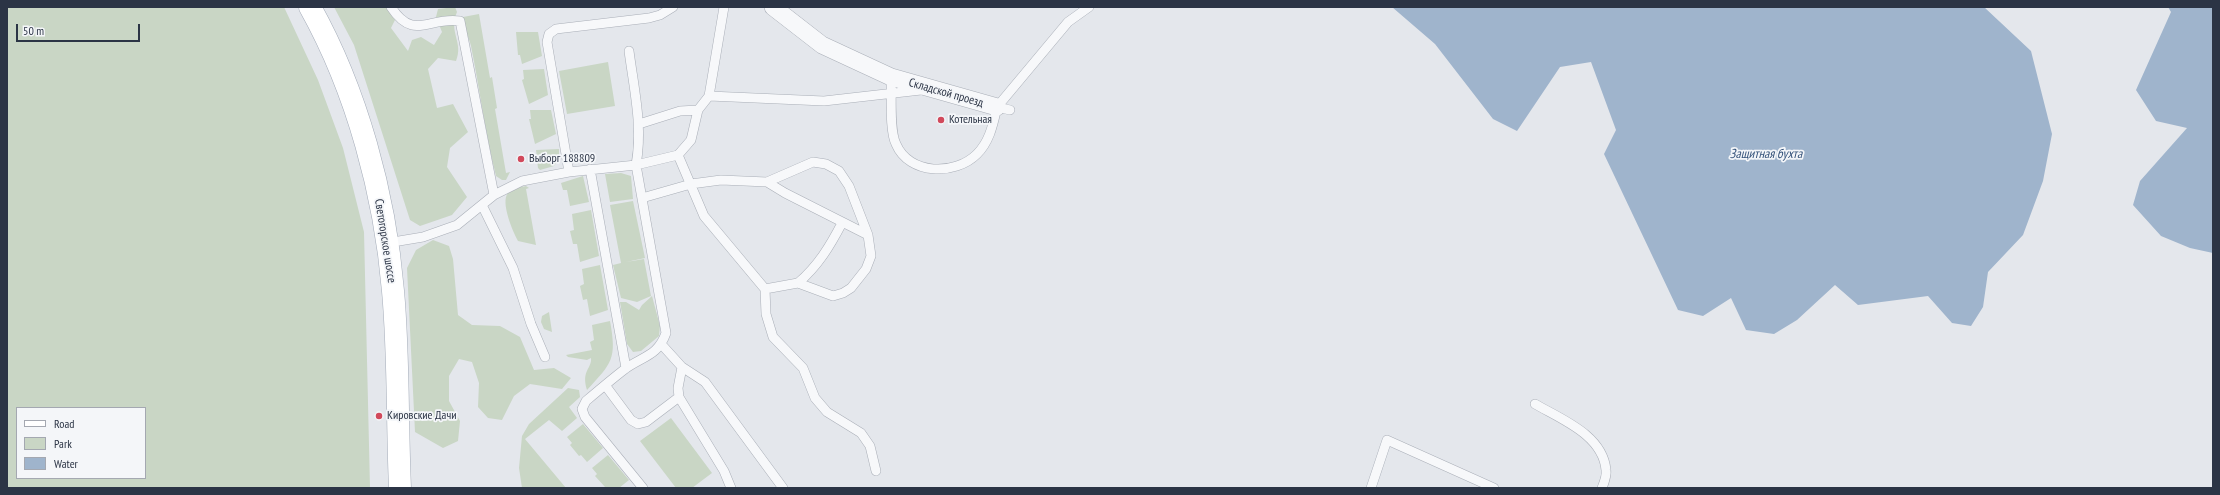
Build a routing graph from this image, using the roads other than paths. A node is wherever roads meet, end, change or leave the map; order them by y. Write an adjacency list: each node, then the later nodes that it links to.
1 (310, 7): 24 (main road, Светогорское шоссе)
2 (391, 7): 19 (lane)
3 (673, 7): 16 (lane)
4 (724, 7): 9 (lane)
5 (1089, 7): 10 (lane, Складской проезд)
6 (779, 9): 8 (street, Складской проезд)
7 (629, 51): 12 (lane)
8 (892, 85): 9 (lane); 10 (street, Складской проезд); 10 (lane)
9 (709, 96): 11 (lane)
10 (1003, 108)
11 (698, 110): 12 (lane); 13 (lane)
12 (639, 124): 14 (lane)
13 (678, 155): 14 (lane); 18 (lane)
14 (636, 165): 15 (lane); 20 (lane)
15 (590, 169): 16 (lane); 30 (lane)
16 (569, 172): 19 (lane)
17 (767, 182): 18 (lane); 22 (lane); 23 (lane)
18 (691, 184): 20 (lane); 26 (lane)
19 (494, 195): 21 (lane)
20 (642, 198): 27 (lane)
21 (482, 205): 24 (lane); 28 (lane)
22 (842, 223): 23 (lane); 25 (lane)
23 (868, 235): 25 (lane)
24 (387, 243): 35 (main road, Светогорское шоссе)
25 (798, 283): 26 (lane)
26 (764, 289): 34 (lane)
27 (662, 345): 29 (lane); 30 (lane)
28 (545, 357)
29 (682, 367): 32 (lane); 38 (lane)
30 (626, 368): 31 (lane)
31 (605, 385): 32 (lane); 36 (lane)
32 (679, 397): 37 (lane)
33 (1535, 404): 41 (lane)
34 (876, 471)
35 (400, 488)
36 (643, 488)
37 (731, 488)
38 (783, 488)
39 (1371, 488): 40 (lane)
40 (1494, 488)
41 (1602, 488)

